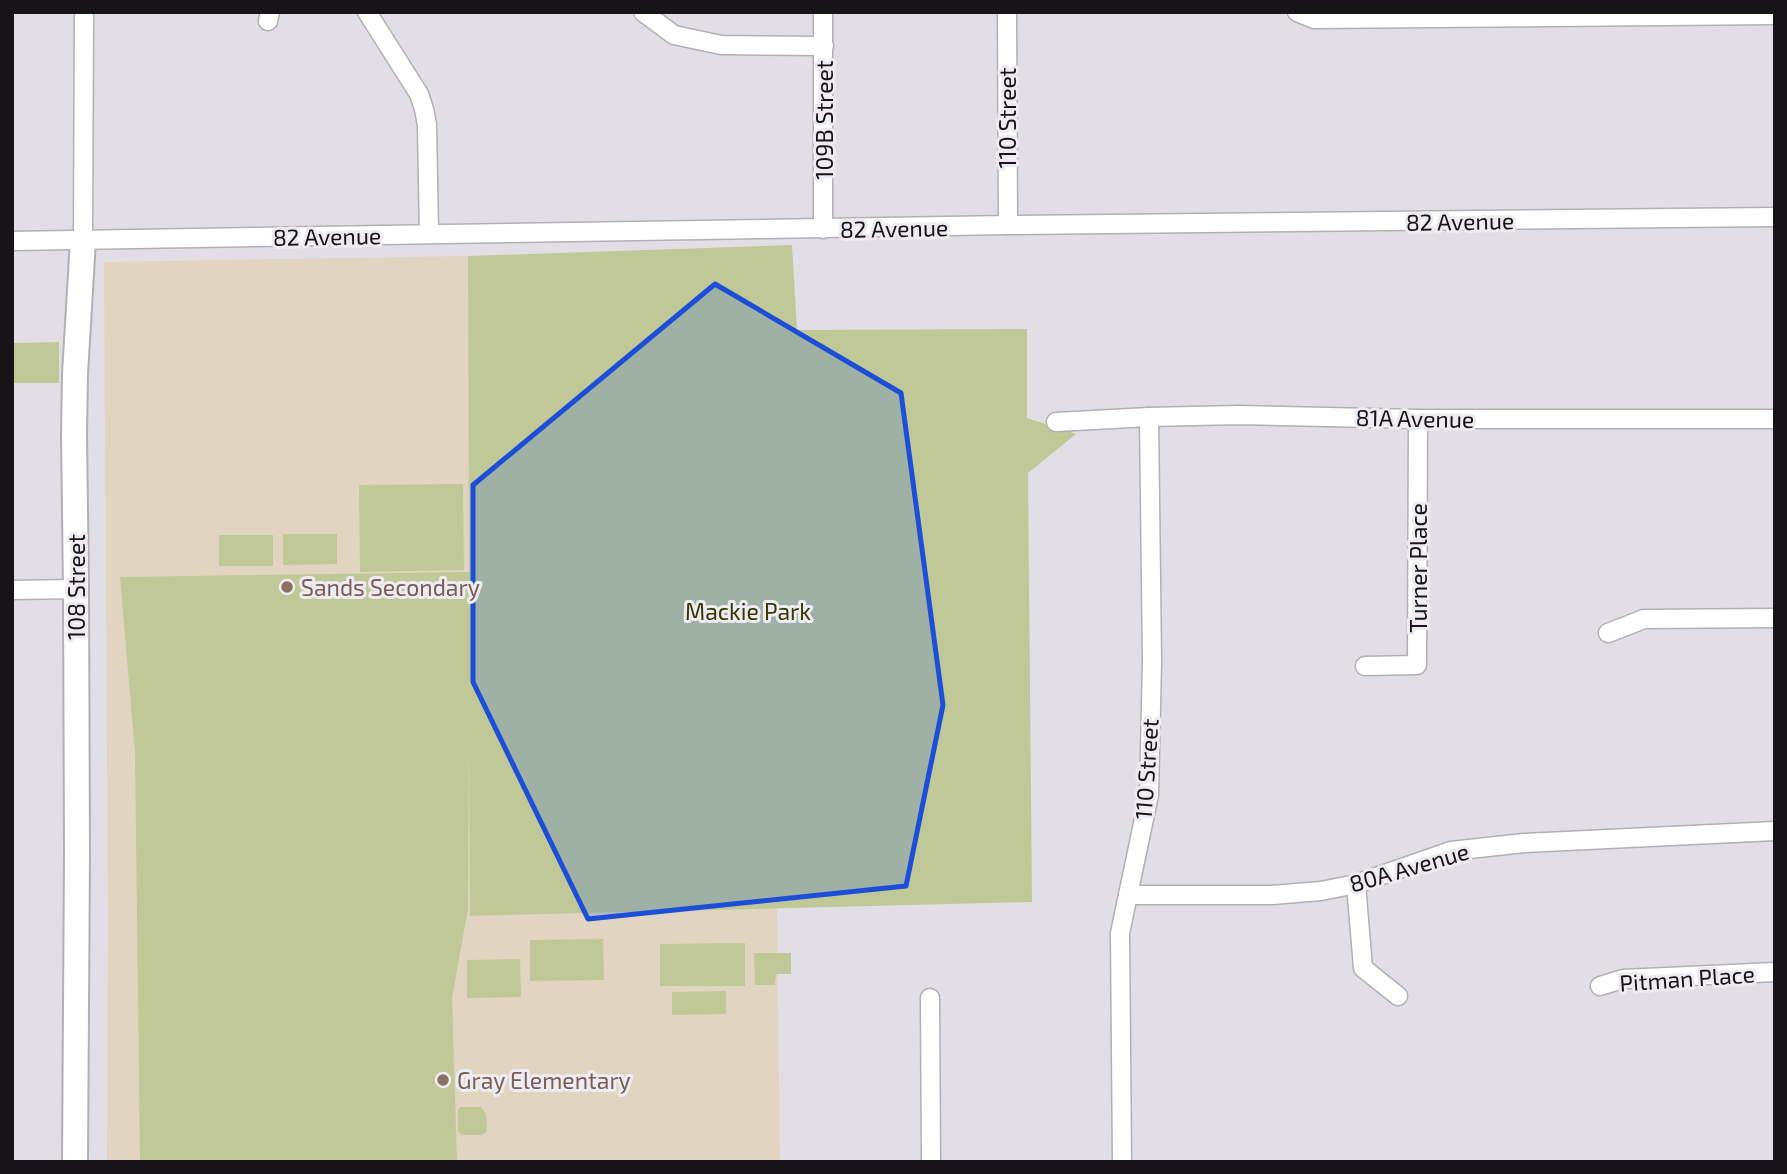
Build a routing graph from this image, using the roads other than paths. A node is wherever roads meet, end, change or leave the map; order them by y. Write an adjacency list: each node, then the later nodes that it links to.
1 (84, 12): 13 (street, 108 Street)
2 (367, 12): 12 (street)
3 (643, 12): 8 (street)
4 (823, 12): 8 (street, 109B Street)
5 (1007, 12): 10 (street, 110 Street)
6 (1297, 12): 7 (street)
7 (1775, 15)
8 (824, 46): 11 (street, 109B Street)
9 (1775, 217): 10 (street, 82 Avenue)
10 (1007, 225): 11 (street, 82 Avenue)
11 (823, 229): 12 (street, 82 Avenue)
12 (429, 234): 13 (street, 82 Avenue)
13 (83, 240): 14 (street, 82 Avenue); 19 (street, 108 Street)
14 (12, 241)
15 (1149, 417): 17 (street, 81A Avenue); 18 (street, 81A Avenue); 26 (street, 110 Street)
16 (1775, 418): 17 (street, 81A Avenue)
17 (1418, 419): 23 (street, Turner Place)
18 (1056, 422)
19 (76, 589): 20 (street); 31 (street, 108 Street)
20 (12, 590)
21 (1775, 618): 22 (street)
22 (1608, 633)
23 (1365, 666)
24 (1775, 831): 25 (street, 80A Avenue)
25 (1356, 884): 26 (street, 80A Avenue); 29 (street)
26 (1128, 895): 33 (street, 110 Street)
27 (1775, 972): 28 (street, Pitman Place)
28 (1600, 986)
29 (1398, 996)
30 (930, 998): 32 (street)
31 (75, 1162)
32 (931, 1162)
33 (1122, 1162)

